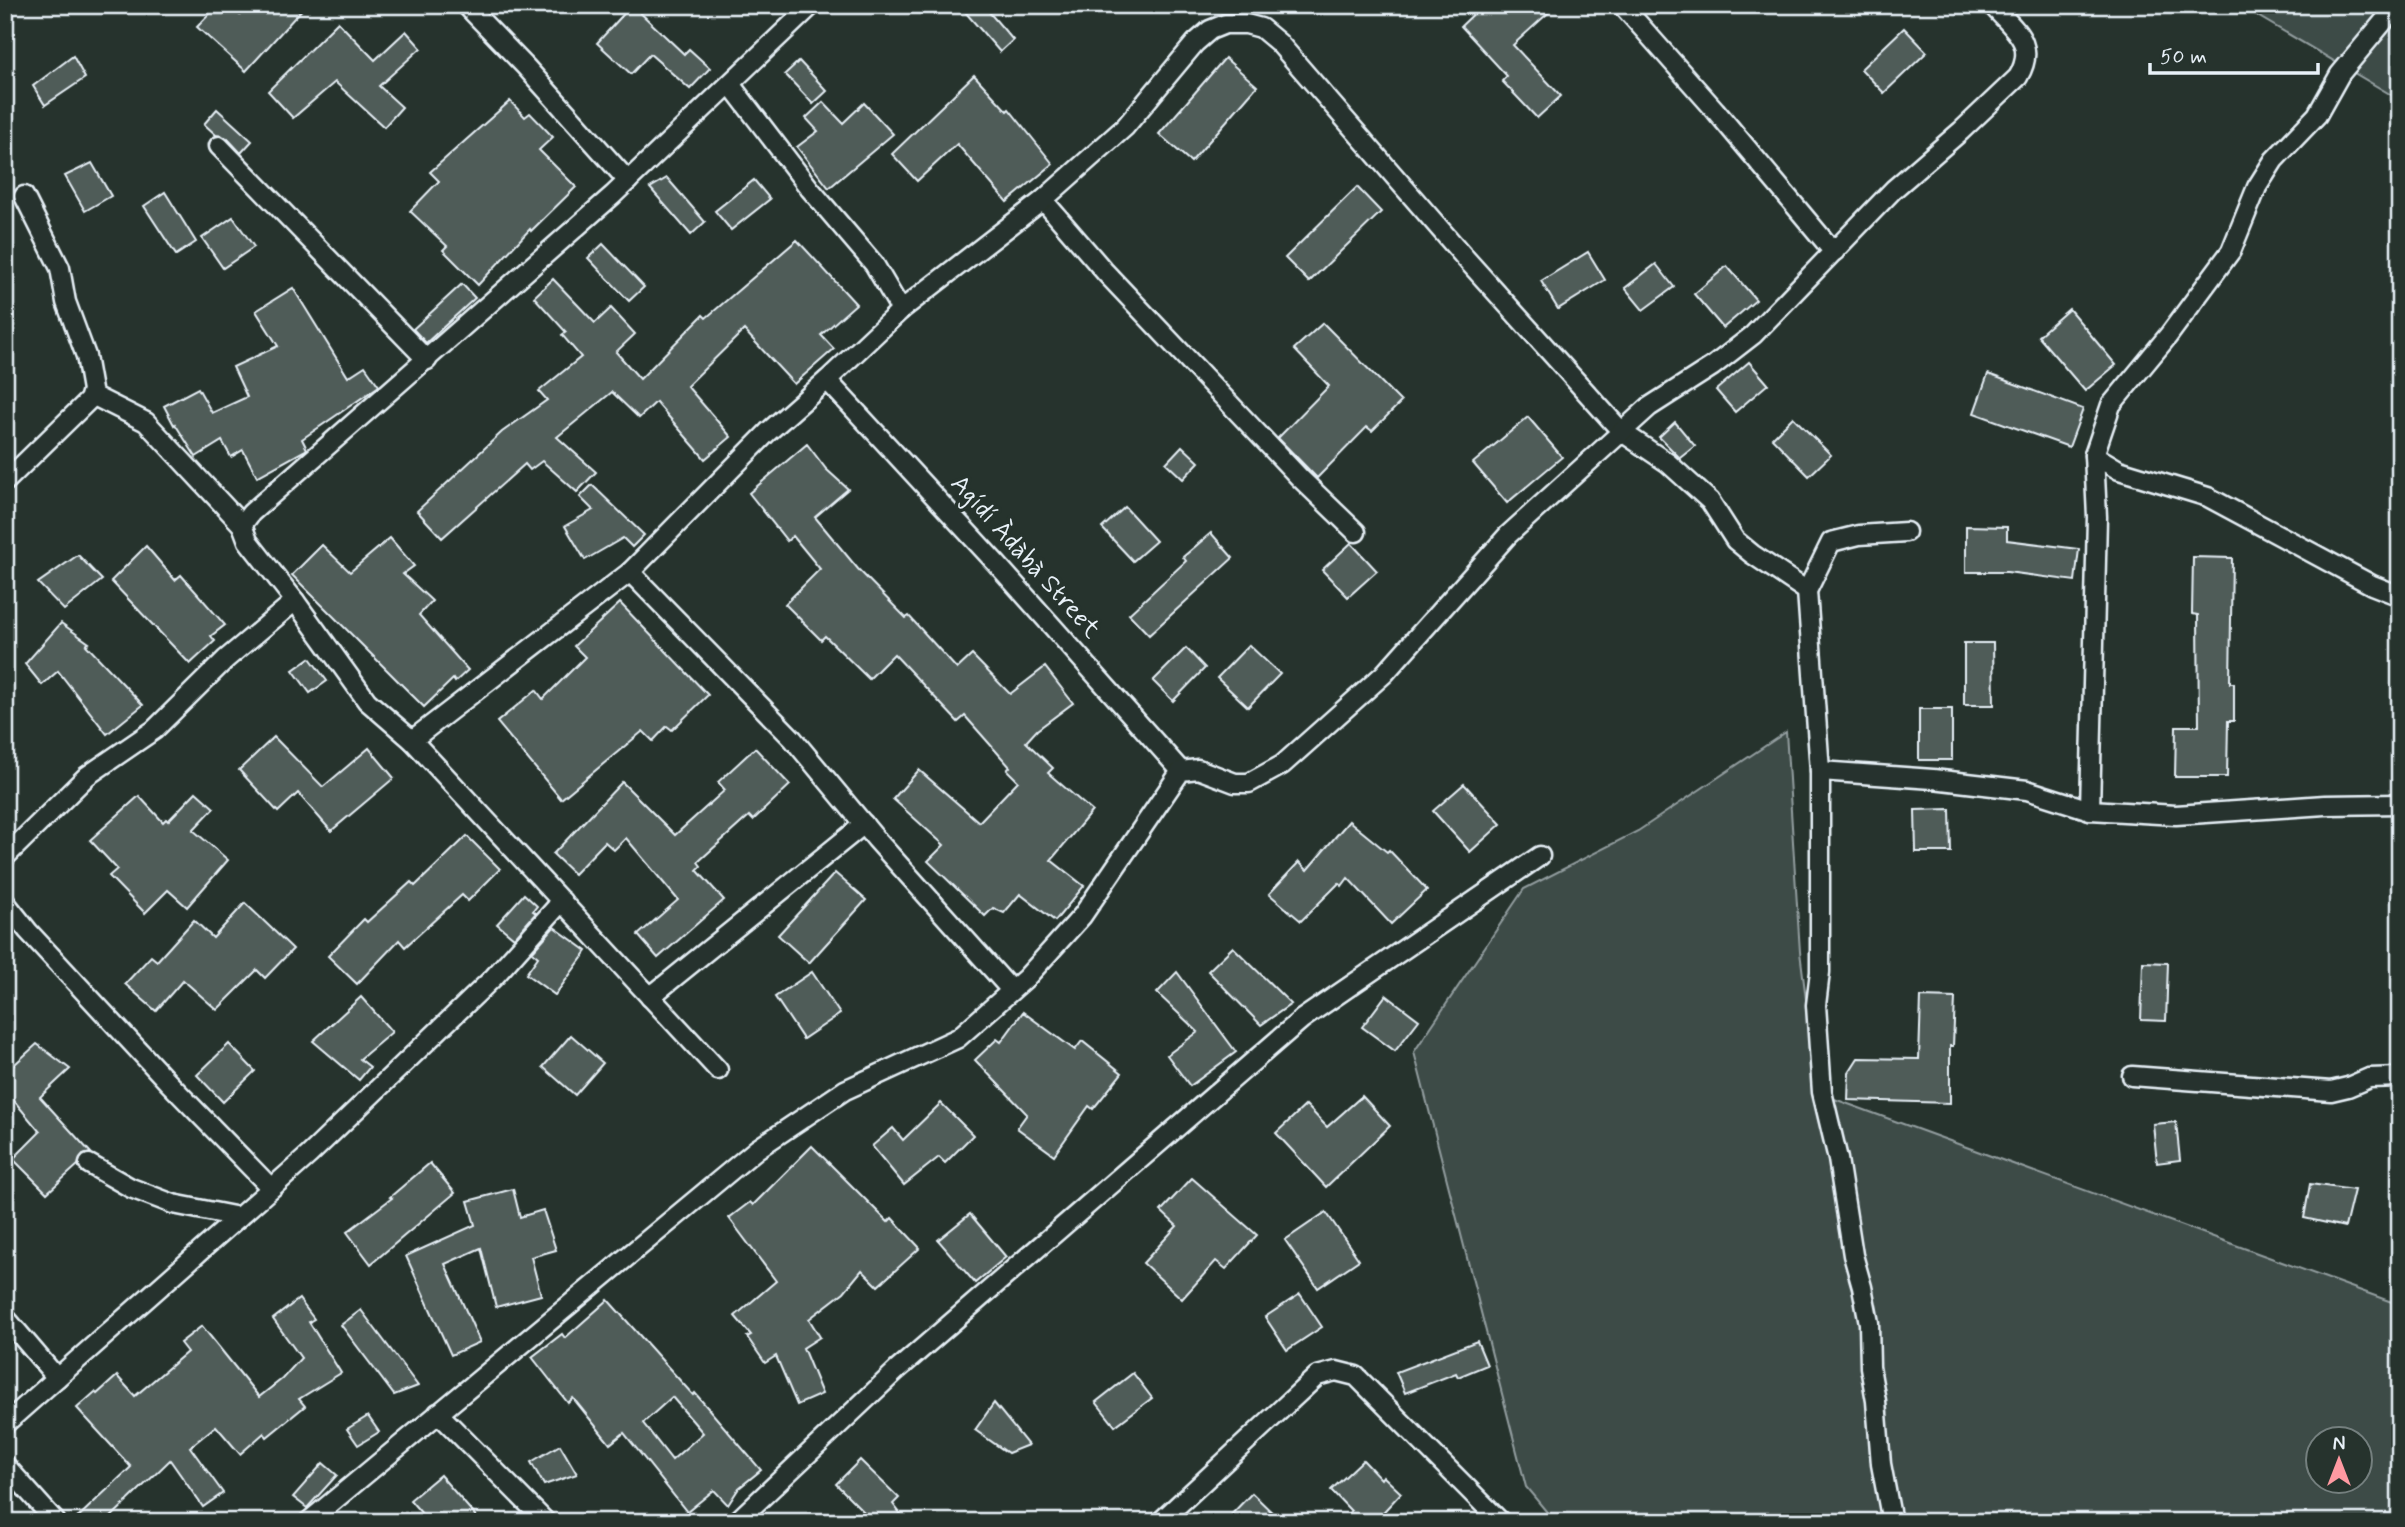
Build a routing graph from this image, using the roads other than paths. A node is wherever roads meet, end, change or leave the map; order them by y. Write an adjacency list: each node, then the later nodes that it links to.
1 (467, 5): 8 (street)
2 (812, 5): 6 (street)
3 (1622, 5): 11 (street)
4 (1992, 5): 11 (street)
5 (2394, 9): 17 (street)
6 (730, 84): 8 (street); 12 (street)
7 (219, 146): 13 (street)
8 (628, 181): 13 (street)
9 (24, 196): 15 (street)
10 (1043, 200): 12 (street); 16 (street); 20 (street)
11 (1835, 251): 16 (street)
12 (901, 310): 14 (street)
13 (427, 360): 19 (street)
14 (827, 380): 22 (street); 27 (street, Agídí Àdàbà Street)
15 (92, 395): 18 (street); 19 (street)
16 (1622, 432): 23 (street); 27 (street)
17 (2094, 455): 24 (street); 30 (street)
18 (5, 482)
19 (242, 525): 25 (street)
20 (1356, 532)
21 (1906, 532): 23 (street)
22 (630, 572): 26 (street); 31 (street)
23 (1807, 591): 28 (street)
24 (2400, 596)
25 (295, 601): 26 (street); 33 (street)
26 (412, 740): 34 (street)
27 (1181, 771): 36 (street)
28 (1820, 771): 30 (street); 55 (street)
29 (2400, 804): 30 (street)
30 (2090, 810)
31 (864, 824): 36 (street); 37 (street)
32 (1540, 856): 52 (street)
33 (5, 858)
34 (562, 901): 37 (street); 42 (street)
35 (5, 902): 42 (street)
36 (1012, 990): 46 (street)
37 (650, 997): 38 (street)
38 (718, 1070)
39 (2132, 1076): 40 (street)
40 (2400, 1077)
41 (89, 1164): 43 (street)
42 (271, 1188): 43 (street)
43 (239, 1217): 45 (street)
44 (5, 1317): 45 (street)
45 (57, 1378): 47 (street)
46 (438, 1413): 50 (street); 51 (street)
47 (5, 1424)
48 (5, 1465): 49 (street)
49 (56, 1522)
50 (308, 1522)
51 (546, 1522)
52 (736, 1522)
53 (1160, 1522): 54 (street)
54 (1501, 1522)
55 (1892, 1522)

